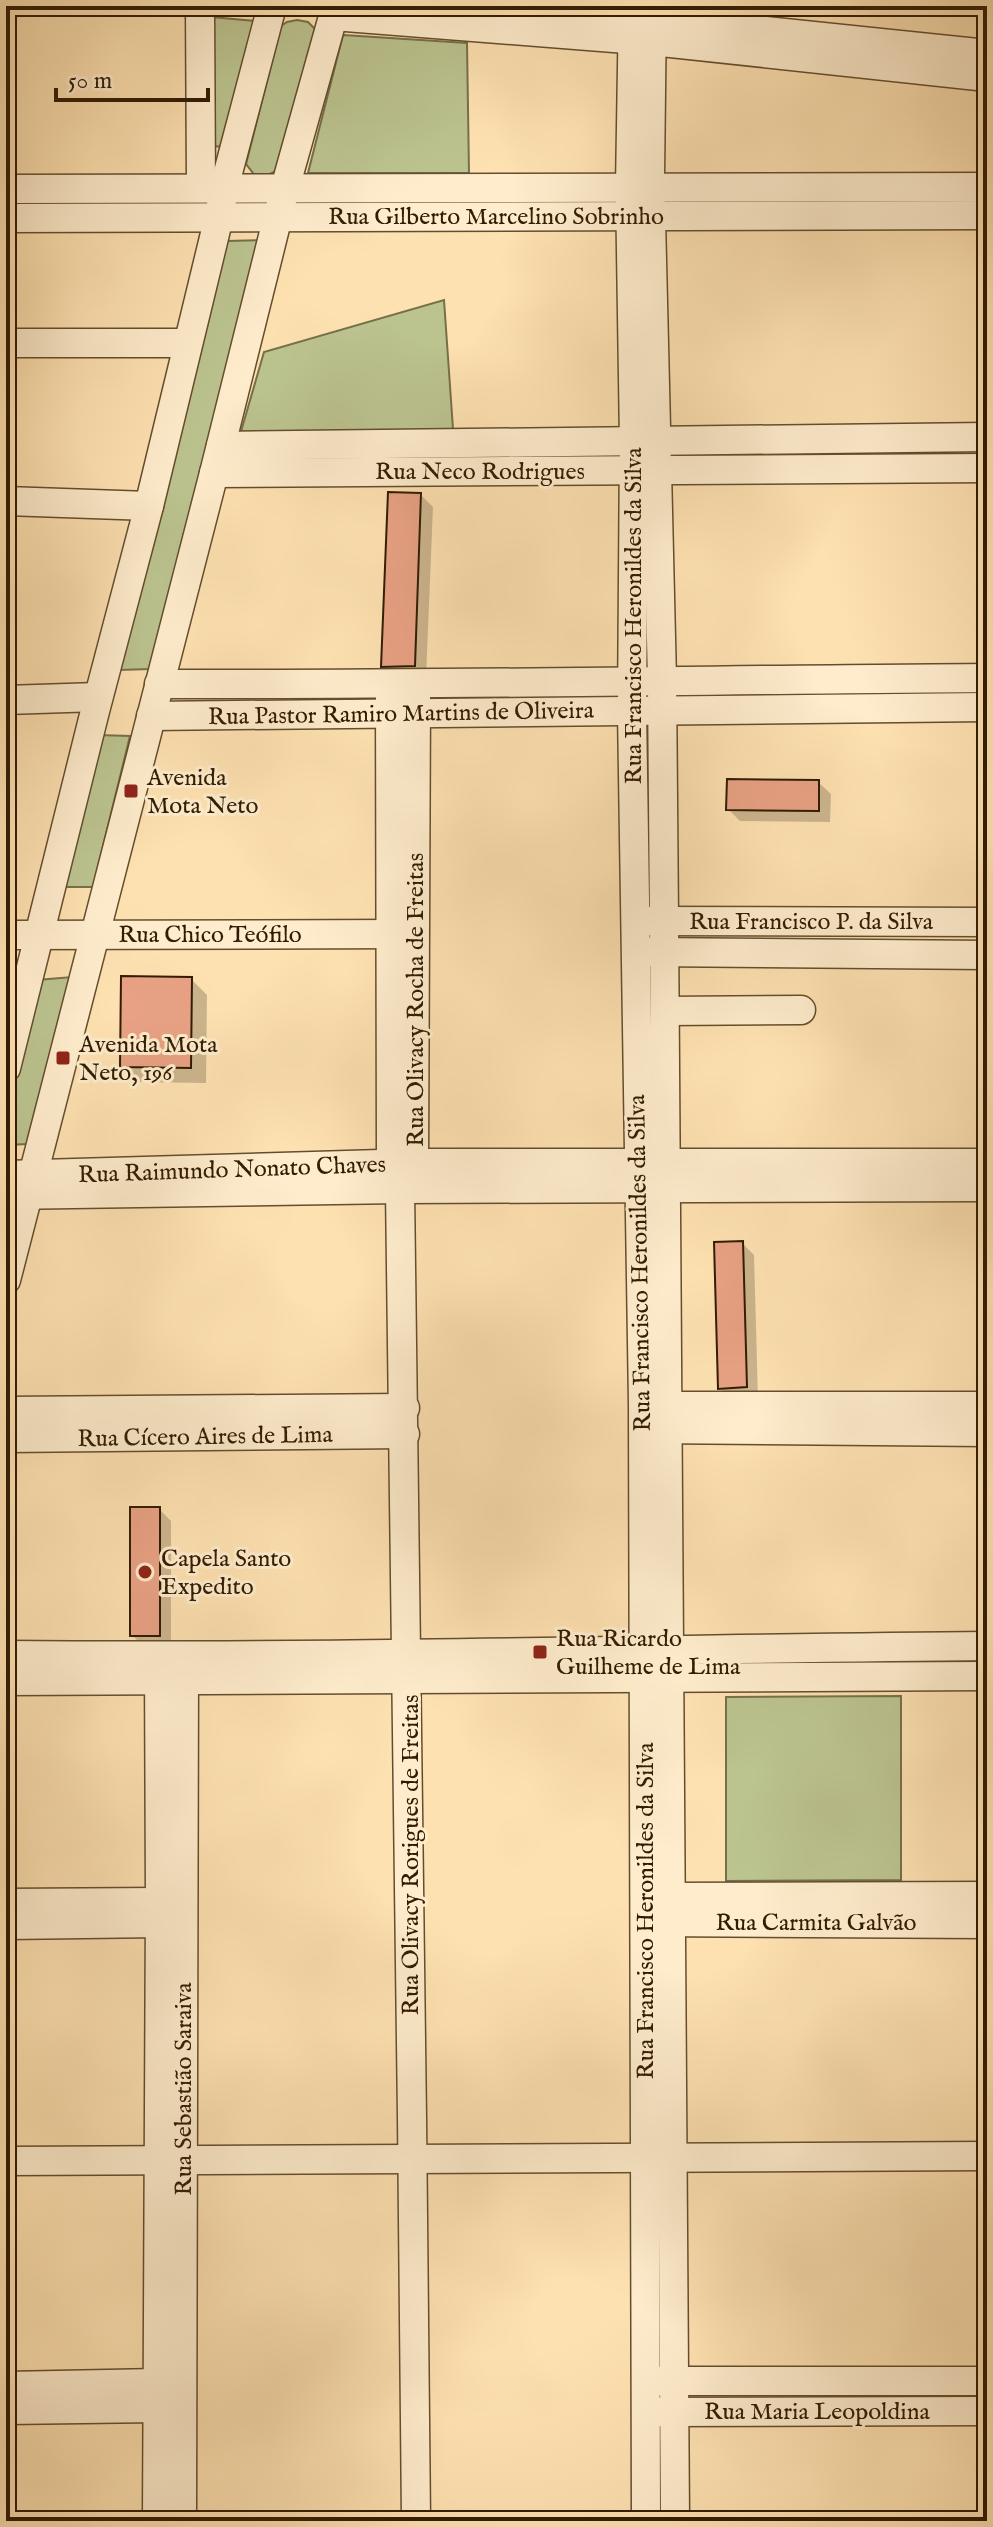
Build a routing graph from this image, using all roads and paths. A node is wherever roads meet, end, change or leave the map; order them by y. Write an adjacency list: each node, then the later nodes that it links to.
1 (200, 6): 11 (street)
2 (272, 6): 11 (street)
3 (502, 6): 5 (street)
4 (335, 11): 5 (street); 12 (street)
5 (642, 21): 6 (street); 9 (street, Rua Francisco Heronildes da Silva)
6 (794, 46): 7 (street); 8 (street)
7 (987, 54)
8 (987, 77)
9 (640, 187): 10 (street, Rua Gilberto Marcelino Sobrinho); 12 (street, Rua Gilberto Marcelino Sobrinho); 15 (street, Rua Francisco Heronildes da Silva)
10 (987, 187)
11 (213, 188): 12 (street, Rua Gilberto Marcelino Sobrinho); 13 (street, Rua Gilberto Marcelino Sobrinho); 16 (street)
12 (285, 188): 17 (street)
13 (6, 189)
14 (987, 215): 15 (street, Rua Gilberto Marcelino Sobrinho)
15 (641, 216): 17 (street, Rua Gilberto Marcelino Sobrinho); 23 (street, Rua Francisco Heronildes da Silva)
16 (219, 217): 17 (street, Rua Gilberto Marcelino Sobrinho); 18 (street, Rua Gilberto Marcelino Sobrinho); 20 (street)
17 (279, 217): 24 (street)
18 (6, 218)
19 (6, 343): 20 (street)
20 (187, 343): 29 (street)
21 (987, 437): 22 (street, Rua Neco Rodrigues)
22 (888, 438): 23 (street, Rua Neco Rodrigues); 25 (street)
23 (645, 441): 24 (street, Rua Neco Rodrigues); 27 (street, Rua Francisco Heronildes da Silva)
24 (217, 460): 27 (street, Rua Neco Rodrigues); 33 (street)
25 (889, 468): 26 (street, Rua Neco Rodrigues); 27 (street, Rua Neco Rodrigues)
26 (987, 468)
27 (645, 470): 31 (street, Rua Francisco Heronildes da Silva); 32 (street, Rua Francisco Heronildes da Silva)
28 (6, 501): 29 (street)
29 (149, 506): 34 (street)
30 (987, 678): 32 (street, Rua Pastor Ramiro Martins de Oliveira)
31 (632, 680): 32 (street, Rua Pastor Ramiro Martins de Oliveira); 35 (street, Rua Pastor Ramiro Martins de Oliveira); 39 (street, Rua Francisco Heronildes da Silva)
32 (662, 680): 38 (street, Rua Francisco Heronildes da Silva)
33 (159, 684): 35 (street, Rua Pastor Ramiro Martins de Oliveira); 40 (street)
34 (98, 697): 36 (street); 46 (street)
35 (403, 699): 39 (street, Rua Pastor Ramiro Martins de Oliveira); 40 (street, Rua Pastor Ramiro Martins de Oliveira); 44 (street, Rua Olivacy Rocha de Freitas)
36 (6, 700)
37 (987, 707): 38 (street, Rua Pastor Ramiro Martins de Oliveira)
38 (661, 710): 39 (street, Rua Pastor Ramiro Martins de Oliveira); 42 (street, Rua Francisco Heronildes da Silva)
39 (632, 711): 41 (street, Rua Francisco Heronildes da Silva)
40 (151, 716): 47 (street)
41 (634, 920): 42 (street, Rua Francisco P. da Silva); 48 (street, Rua Francisco Heronildes da Silva)
42 (664, 921): 43 (street, Rua Francisco P. da Silva); 49 (street, Rua Francisco Heronildes da Silva)
43 (987, 922)
44 (403, 934): 47 (street, Rua Chico Teófilo); 55 (street, Rua Olivacy Rocha de Freitas)
45 (6, 935): 46 (street, Rua Chico Teófilo)
46 (39, 935): 47 (street, Rua Chico Teófilo); 53 (street)
47 (94, 935): 58 (street)
48 (635, 952): 49 (street, Rua Francisco P. da Silva); 56 (street, Rua Francisco Heronildes da Silva)
49 (665, 953): 50 (street, Rua Francisco P. da Silva); 52 (street, Rua Francisco Heronildes da Silva)
50 (987, 955)
51 (801, 1010): 52 (street)
52 (665, 1011): 57 (street, Rua Francisco Heronildes da Silva)
53 (6, 1068)
54 (987, 1163): 57 (street, Rua Raimundo Nonato Chaves)
55 (402, 1172): 56 (street, Rua Raimundo Nonato Chaves); 58 (street, Rua Raimundo Nonato Chaves); 65 (street, Rua Olivacy Rorigues de Freitas)
56 (638, 1176): 57 (street, Rua Raimundo Nonato Chaves); 63 (street, Rua Francisco Heronildes da Silva)
57 (666, 1176): 59 (street, Rua Raimundo Nonato Chaves); 63 (street, Rua Francisco Heronildes da Silva)
58 (18, 1185): 60 (street)
59 (987, 1187)
60 (6, 1280)
61 (987, 1406): 64 (street)
62 (6, 1411): 66 (street, Rua Cícero Aires de Lima)
63 (655, 1417): 64 (street); 70 (street, Rua Francisco Heronildes da Silva)
64 (878, 1418): 67 (street)
65 (405, 1421): 66 (street, Rua Cícero Aires de Lima); 72 (street, Rua Olivacy Rorigues de Freitas)
66 (162, 1423): 68 (street, Rua Cícero Aires de Lima)
67 (987, 1432)
68 (6, 1438)
69 (987, 1646): 70 (street)
70 (656, 1649): 72 (street); 75 (street, Rua Francisco Heronildes da Silva)
71 (6, 1655): 73 (street)
72 (409, 1666): 73 (street); 75 (street); 85 (street, Rua Olivacy Rorigues de Freitas)
73 (171, 1669): 76 (street); 80 (street, Rua Sebastião Saraiva); 86 (street, Rua Sebastião Saraiva)
74 (987, 1676): 75 (street)
75 (656, 1677): 79 (street, Rua Francisco Heronildes da Silva)
76 (6, 1681)
77 (987, 1896): 79 (street, Rua Carmita Galvão)
78 (6, 1903): 80 (street)
79 (658, 1909): 81 (street, Rua Carmita Galvão); 84 (street, Rua Francisco Heronildes da Silva)
80 (160, 1912): 82 (street); 86 (street, Rua Sebastião Saraiva)
81 (987, 1924)
82 (6, 1925)
83 (987, 2156): 84 (street)
84 (659, 2158): 85 (street); 89 (street, Rua Francisco Heronildes da Silva)
85 (412, 2159): 86 (street); 100 (street, Rua Olivacy Rorigues de Freitas)
86 (171, 2160): 87 (street); 88 (street, Rua Sebastião Saraiva)
87 (6, 2161)
88 (170, 2339): 93 (street, Rua Sebastião Saraiva); 99 (street, Rua Sebastião Saraiva)
89 (660, 2381): 90 (street, Rua Maria Leopoldina); 97 (street, Rua Francisco Heronildes da Silva)
90 (801, 2381): 91 (street, Rua Maria Leopoldina); 95 (street)
91 (987, 2381)
92 (6, 2386): 93 (street)
93 (158, 2396): 94 (street); 98 (street, Rua Sebastião Saraiva)
94 (6, 2410)
95 (801, 2411): 96 (street, Rua Maria Leopoldina); 97 (street, Rua Maria Leopoldina)
96 (987, 2411)
97 (660, 2412): 101 (street, Rua Francisco Heronildes da Silva); 102 (street, Rua Francisco Heronildes da Silva)
98 (157, 2521)
99 (182, 2521)
100 (416, 2521)
101 (646, 2521)
102 (675, 2521)

